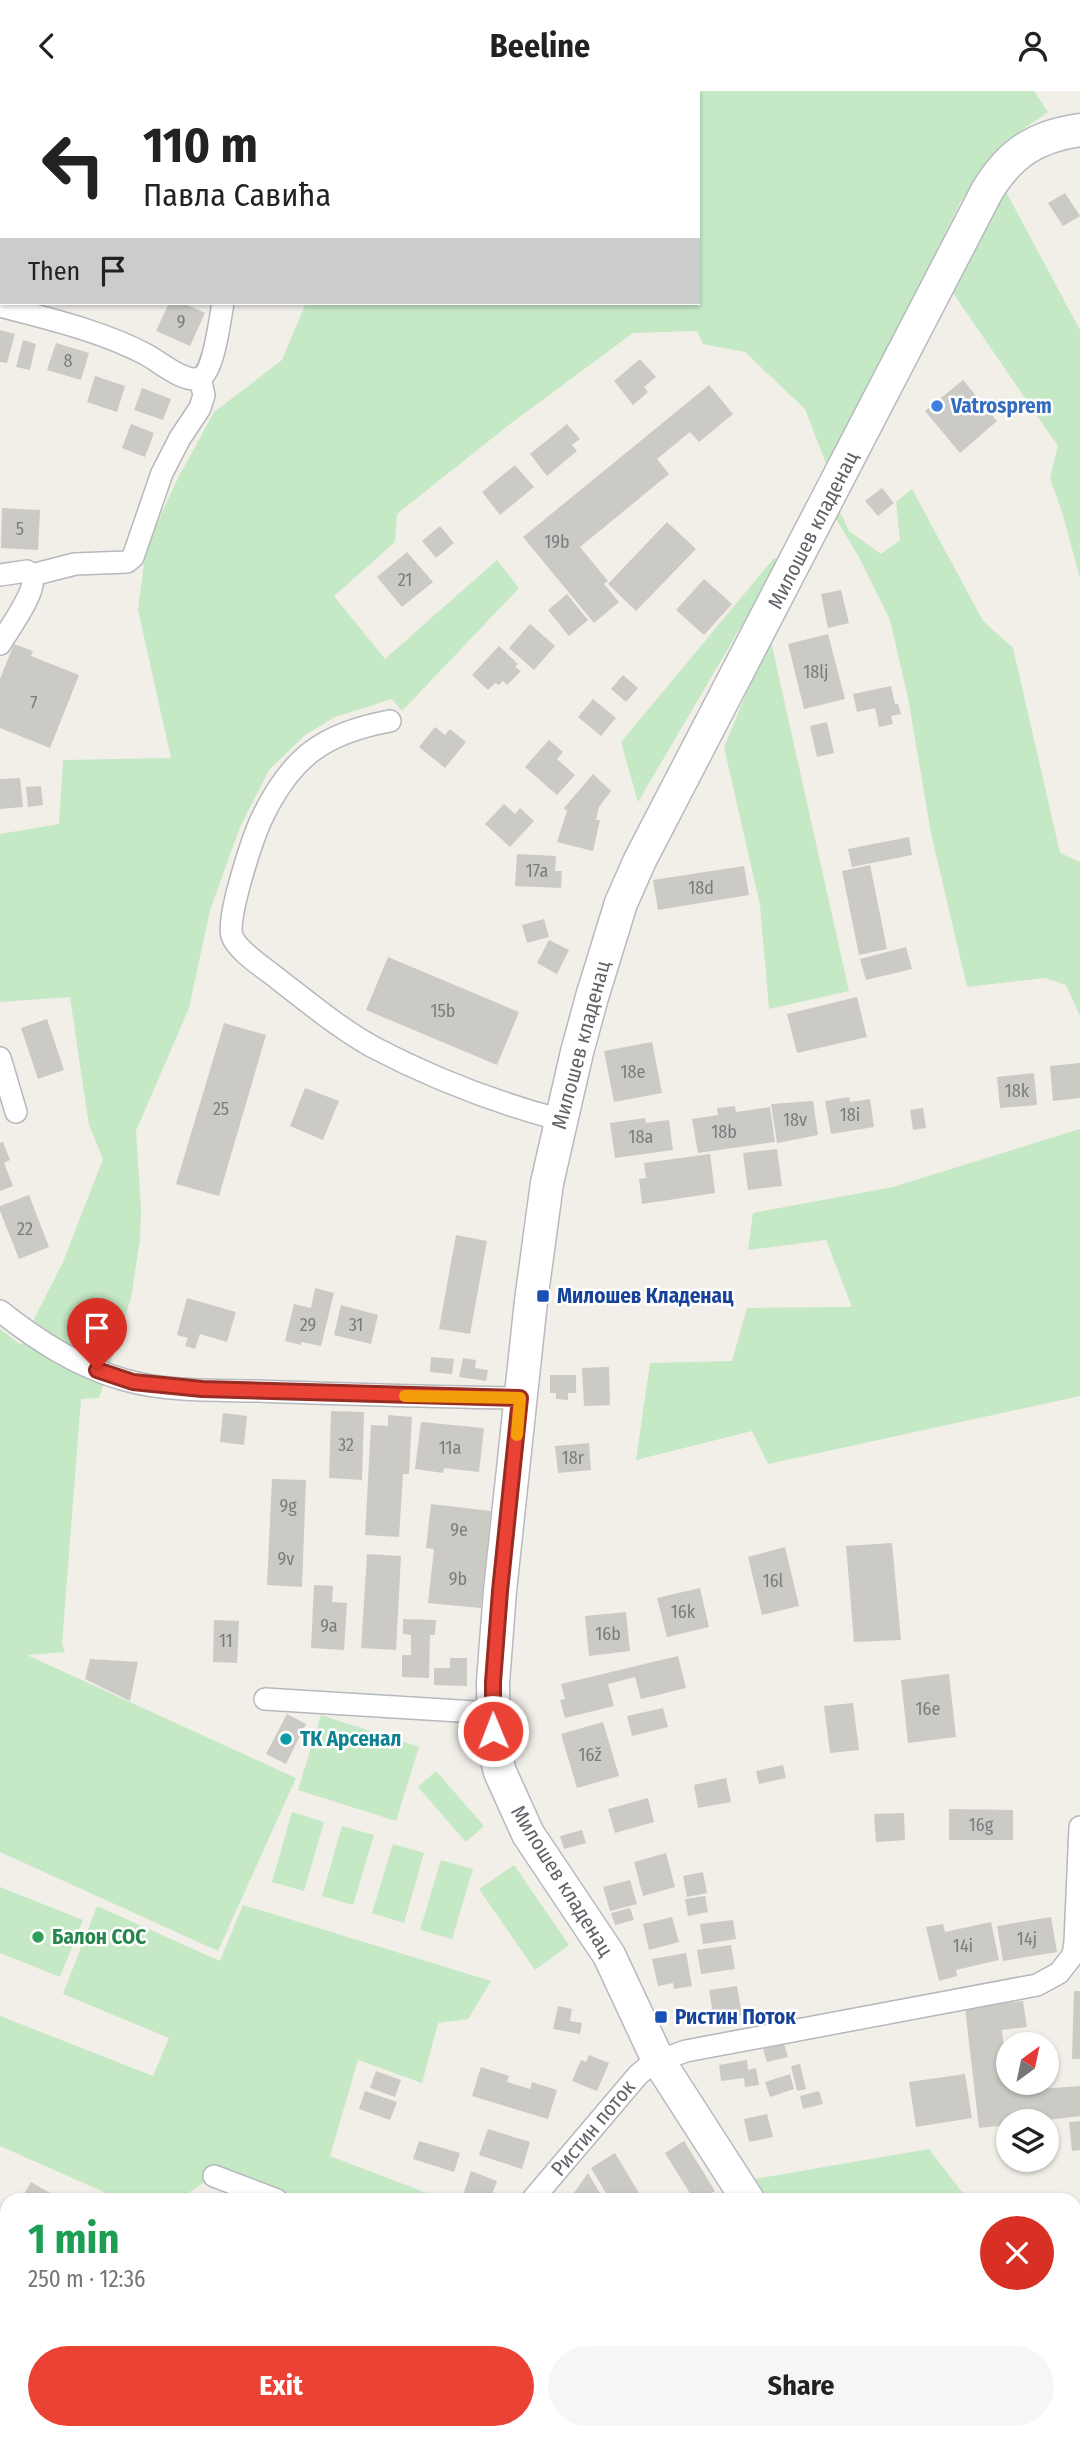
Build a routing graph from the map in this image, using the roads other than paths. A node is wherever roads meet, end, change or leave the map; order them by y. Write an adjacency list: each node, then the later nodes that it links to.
1 (1080, 130): 11 (street, Милошев кладенац)
2 (223, 305): 4 (street)
3 (0, 306): 4 (street)
4 (200, 378): 6 (street)
5 (0, 575): 6 (street)
6 (32, 575): 7 (street)
7 (0, 644)
8 (390, 721): 11 (street)
9 (0, 1058): 10 (street)
10 (16, 1112)
11 (561, 1120): 13 (street, Милошев кладенац)
12 (0, 1311): 13 (street)
13 (520, 1398): 15 (street, Милошев кладенац)
14 (265, 1699): 15 (street)
15 (492, 1713): 17 (street, Милошев кладенац)
16 (1080, 1827): 17 (street)
17 (658, 2060): 20 (street, Ристин поток); 21 (street, Милошев кладенац)
18 (214, 2176): 19 (street)
19 (259, 2193)
20 (538, 2193)
21 (744, 2193)

